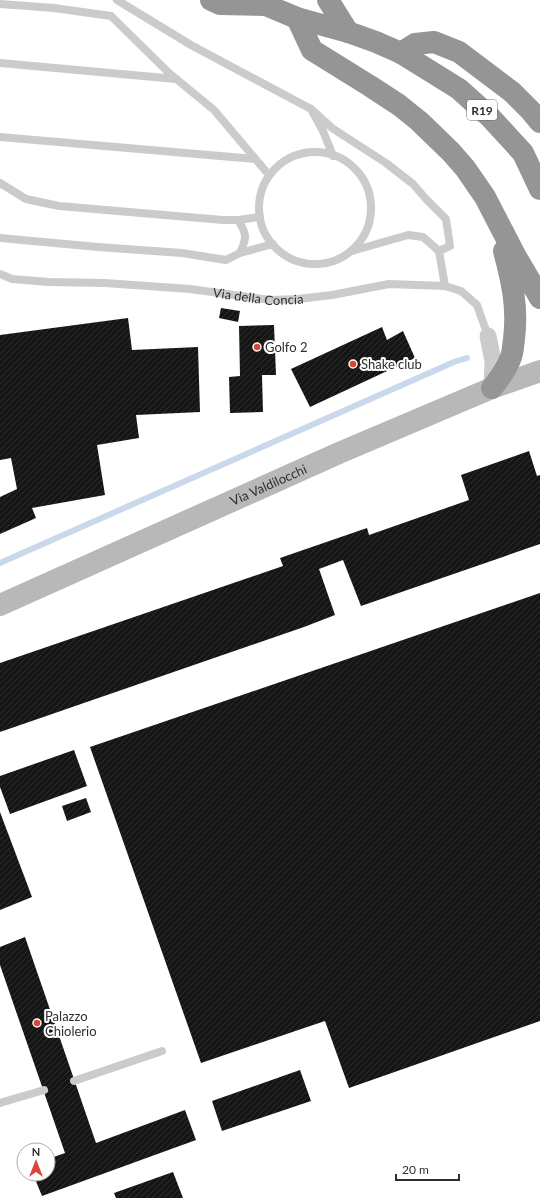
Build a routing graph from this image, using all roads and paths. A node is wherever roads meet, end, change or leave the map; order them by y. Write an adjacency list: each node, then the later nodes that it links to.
1 (117, 0): 11 (lane)
2 (211, 0): 4 (highway)
3 (328, 0): 7 (highway)
4 (259, 2): 6 (highway)
5 (0, 4): 10 (lane)
6 (296, 18): 7 (highway); 21 (highway)
7 (348, 32): 8 (highway, R19)
8 (401, 53): 12 (highway); 18 (highway, R19)
9 (0, 63): 10 (lane)
10 (176, 79): 15 (lane)
11 (310, 110): 14 (lane); 25 (lane)
12 (540, 122)
13 (0, 137): 15 (lane)
14 (333, 156): 16 (lane); 24 (lane)
15 (255, 159): 16 (lane)
16 (269, 175): 19 (lane)
17 (0, 183): 20 (lane)
18 (540, 189)
19 (260, 217): 20 (lane); 23 (lane)
20 (238, 220): 26 (lane)
21 (497, 220): 29 (highway); 32 (highway)
22 (0, 238): 26 (lane)
23 (273, 244): 24 (lane); 26 (lane)
24 (351, 251): 25 (lane)
25 (439, 251): 28 (lane)
26 (240, 253)
27 (0, 274): 28 (lane, Via della Concia)
28 (445, 286): 30 (lane, Via della Concia)
29 (540, 298)
30 (488, 336): 32 (street)
31 (540, 371): 32 (main road, Via Valdilocchi)
32 (492, 388): 33 (main road, Via Valdilocchi)
33 (0, 605)
34 (162, 1051): 35 (lane)
35 (74, 1081)
36 (44, 1090): 37 (lane)
37 (0, 1103)

